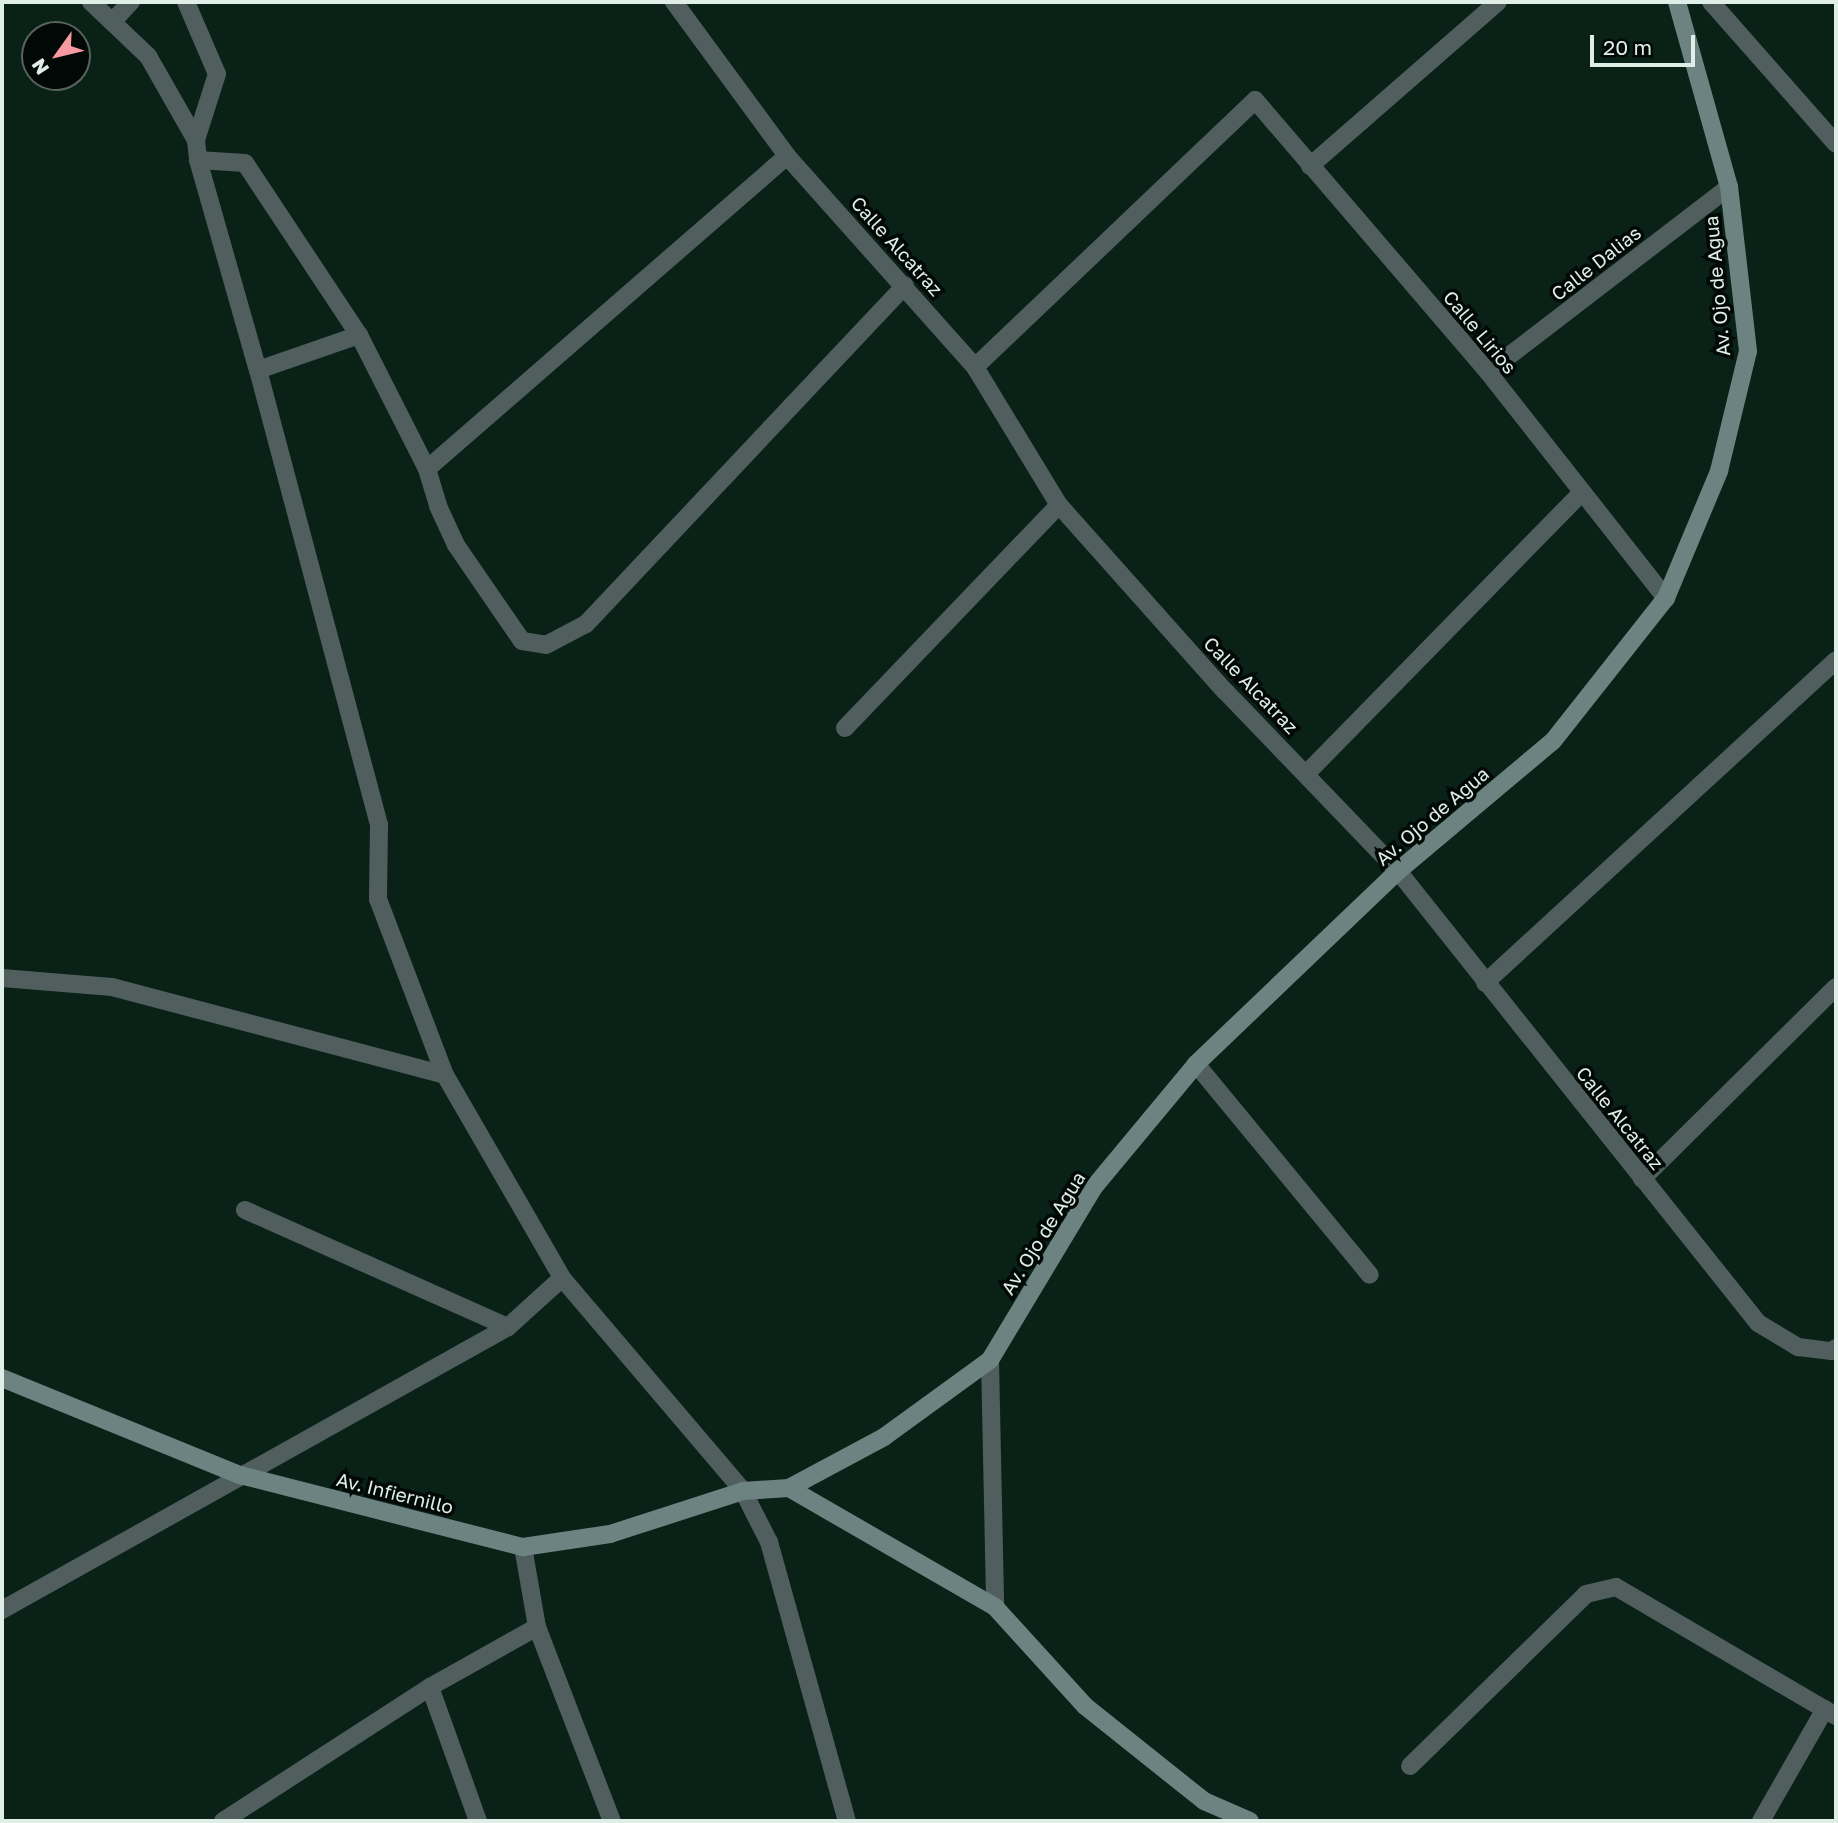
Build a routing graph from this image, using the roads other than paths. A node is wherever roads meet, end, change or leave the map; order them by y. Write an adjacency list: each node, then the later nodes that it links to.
1 (91, 2): 8 (street)
2 (131, 2): 8 (street)
3 (186, 2): 9 (street)
4 (674, 2): 11 (street, Calle Alcatraz)
5 (1498, 2): 13 (street)
6 (1677, 2): 14 (main road, Av. Ojo de Agua)
7 (1711, 2): 10 (street)
8 (114, 20): 9 (street)
9 (197, 140): 12 (street)
10 (1836, 144)
11 (786, 156): 15 (street, Calle Alcatraz); 20 (street)
12 (198, 160): 16 (street); 18 (street)
13 (1310, 166): 17 (street, Calle Lirios); 19 (street, Calle Lirios)
14 (1730, 187): 19 (street, Calle Dalias); 23 (main road, Av. Ojo de Agua)
15 (905, 286): 17 (street, Calle Alcatraz); 20 (street)
16 (359, 335): 18 (street); 20 (street)
17 (975, 367): 22 (street, Calle Alcatraz)
18 (258, 370): 32 (street)
19 (1488, 372): 21 (street, Calle Lirios)
20 (427, 469)
21 (1582, 492): 23 (street, Calle Lirios); 26 (street)
22 (1059, 505): 25 (street); 26 (street, Calle Alcatraz)
23 (1666, 598): 27 (main road, Av. Ojo de Agua)
24 (1836, 660): 29 (street)
25 (845, 728)
26 (1307, 773): 27 (street, Calle Alcatraz)
27 (1398, 871): 29 (street, Calle Alcatraz); 31 (main road, Av. Ojo de Agua)
28 (2, 978): 32 (street)
29 (1485, 983): 33 (street, Calle Alcatraz)
30 (1836, 987): 33 (street)
31 (1196, 1064): 35 (street); 39 (main road, Av. Ojo de Agua)
32 (445, 1074): 36 (street)
33 (1642, 1179): 38 (street, Calle Alcatraz)
34 (245, 1210): 37 (street)
35 (1370, 1275)
36 (562, 1278): 37 (street); 43 (street)
37 (508, 1327): 41 (street)
38 (1836, 1348)
39 (990, 1360): 42 (main road, Av. Ojo de Agua); 45 (street)
40 (2, 1378): 41 (main road, Av. Infiernillo)
41 (240, 1475): 44 (main road, Av. Infiernillo); 46 (street)
42 (789, 1488): 43 (main road, Av. Infiernillo); 45 (main road)
43 (743, 1491): 44 (main road, Av. Infiernillo); 54 (street)
44 (523, 1547): 47 (street)
45 (995, 1608): 55 (main road)
46 (2, 1610)
47 (537, 1627): 48 (street); 53 (street)
48 (430, 1687): 51 (street); 52 (street)
49 (1831, 1712): 50 (street); 56 (street)
50 (1410, 1766)
51 (223, 1821)
52 (478, 1821)
53 (612, 1821)
54 (847, 1821)
55 (1250, 1821)
56 (1761, 1821)

